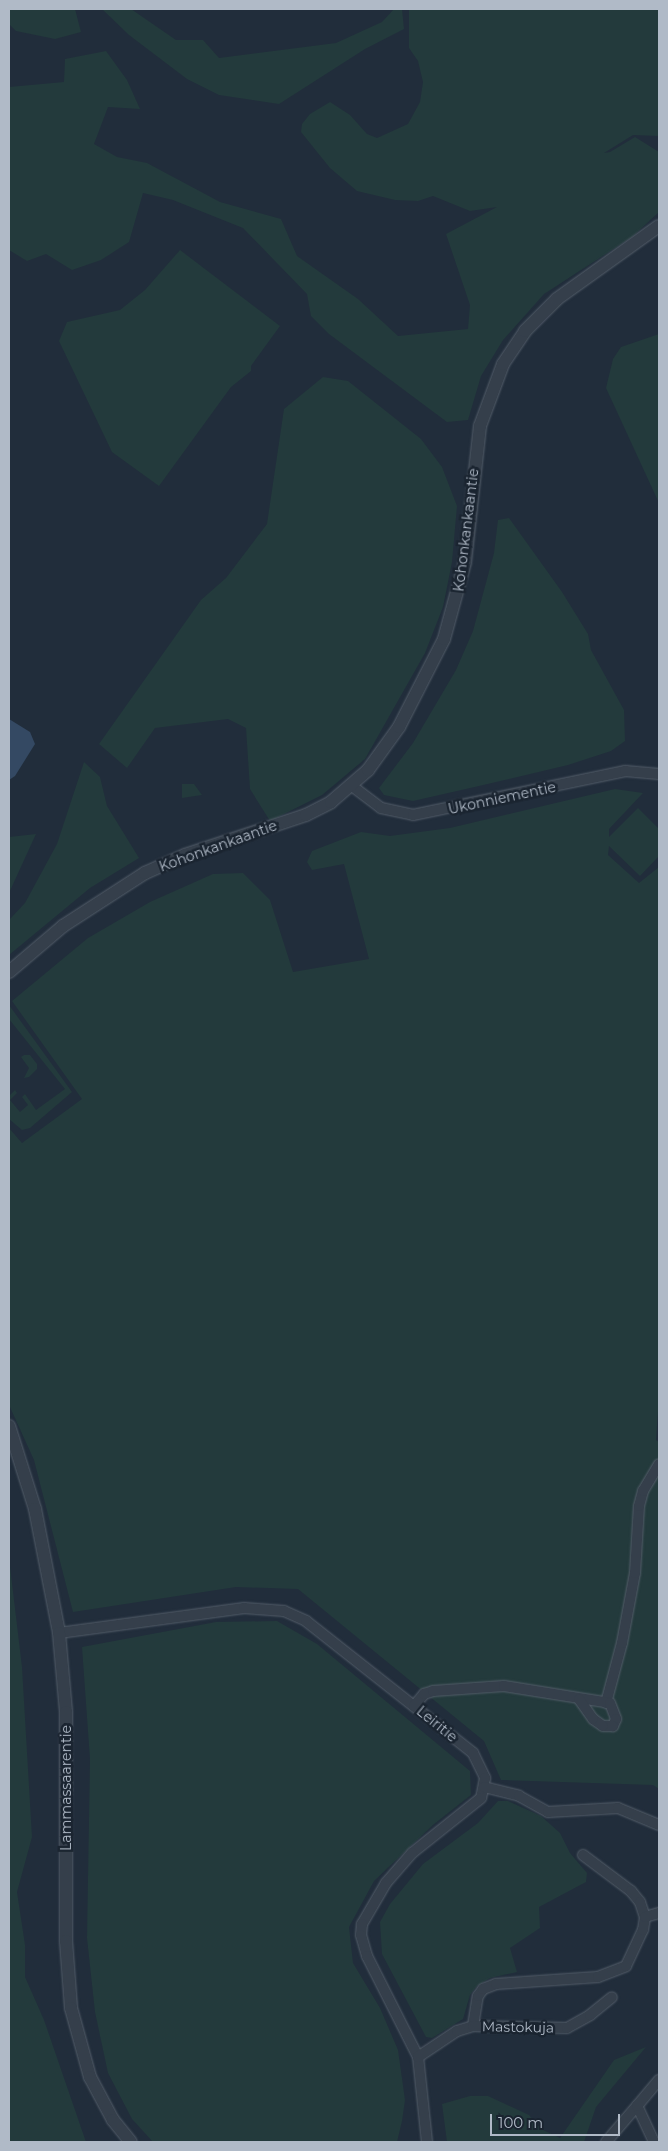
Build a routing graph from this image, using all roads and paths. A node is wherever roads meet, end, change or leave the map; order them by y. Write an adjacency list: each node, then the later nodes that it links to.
1 (659, 226): 3 (street, Kohonkankaantie)
2 (659, 774): 3 (street, Ukonniementie)
3 (352, 786): 4 (street, Kohonkankaantie)
4 (9, 972)
5 (9, 1426): 7 (street, Lammassaarentie)
6 (659, 1464): 9 (street)
7 (59, 1634): 10 (street, Leiritie); 21 (street, Lammassaarentie)
8 (579, 1699): 9 (street); 9 (street); 10 (street)
9 (608, 1703)
10 (414, 1706): 11 (street, Leiritie)
11 (484, 1787): 12 (street); 18 (street)
12 (659, 1825)
13 (583, 1855): 15 (street)
14 (659, 1913): 15 (street)
15 (645, 1917): 17 (street)
16 (612, 1996): 17 (street, Mastokuja)
17 (473, 2026): 18 (street, Mastokuja)
18 (418, 2057): 22 (street)
19 (659, 2080): 20 (street)
20 (637, 2106): 23 (street); 24 (street)
21 (131, 2142)
22 (427, 2142)
23 (606, 2142)
24 (654, 2142)

